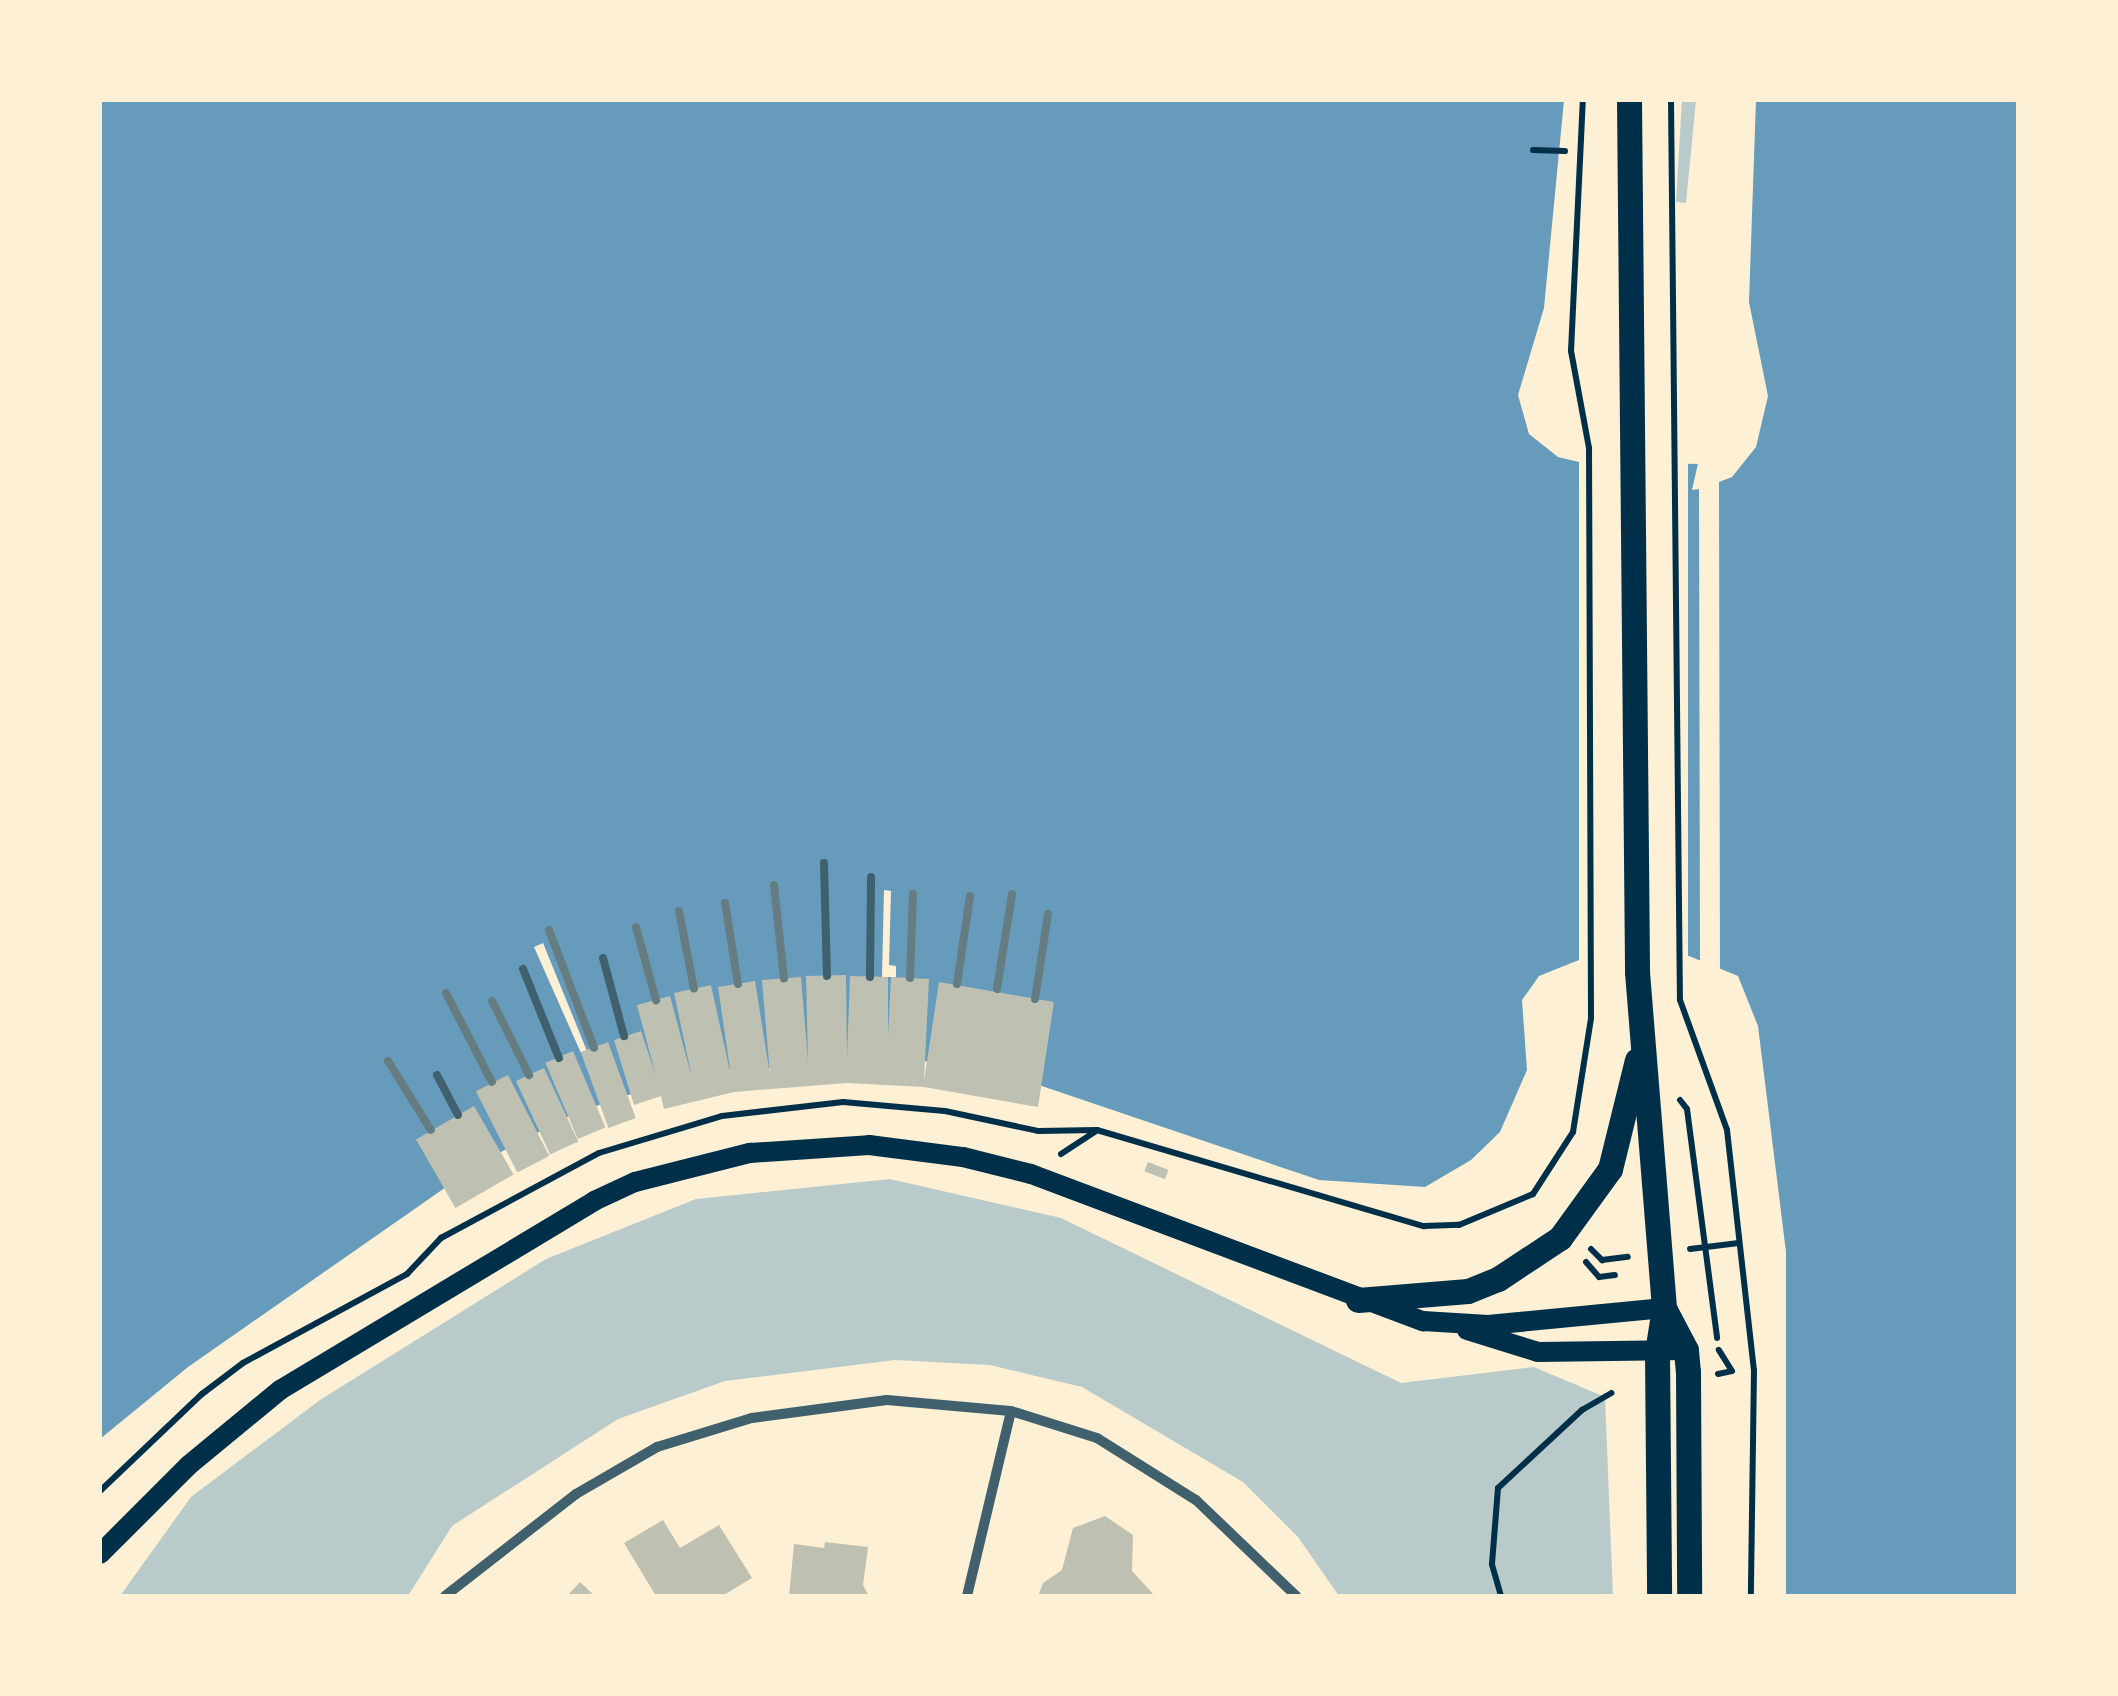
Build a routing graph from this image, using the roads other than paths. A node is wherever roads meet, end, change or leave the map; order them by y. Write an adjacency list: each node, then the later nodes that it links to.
1 (1629, 100): 9 (main road)
2 (824, 863): 6 (lane)
3 (871, 877): 7 (lane)
4 (603, 958): 8 (lane)
5 (523, 969): 10 (lane)
6 (827, 976)
7 (870, 977)
8 (624, 1036)
9 (1641, 1046): 13 (main road); 14 (main road)
10 (559, 1058)
11 (437, 1075): 12 (lane)
12 (458, 1115)
13 (1358, 1300): 15 (main road); 19 (main road)
14 (1664, 1308): 15 (main road); 16 (main road); 17 (main road)
15 (1451, 1325): 17 (main road)
16 (1686, 1350): 17 (main road); 24 (main road)
17 (1656, 1352): 23 (main road)
18 (1012, 1411): 20 (street); 21 (street); 22 (street)
19 (100, 1554)
20 (445, 1596)
21 (966, 1596)
22 (1296, 1596)
23 (1659, 1596)
24 (1689, 1596)

